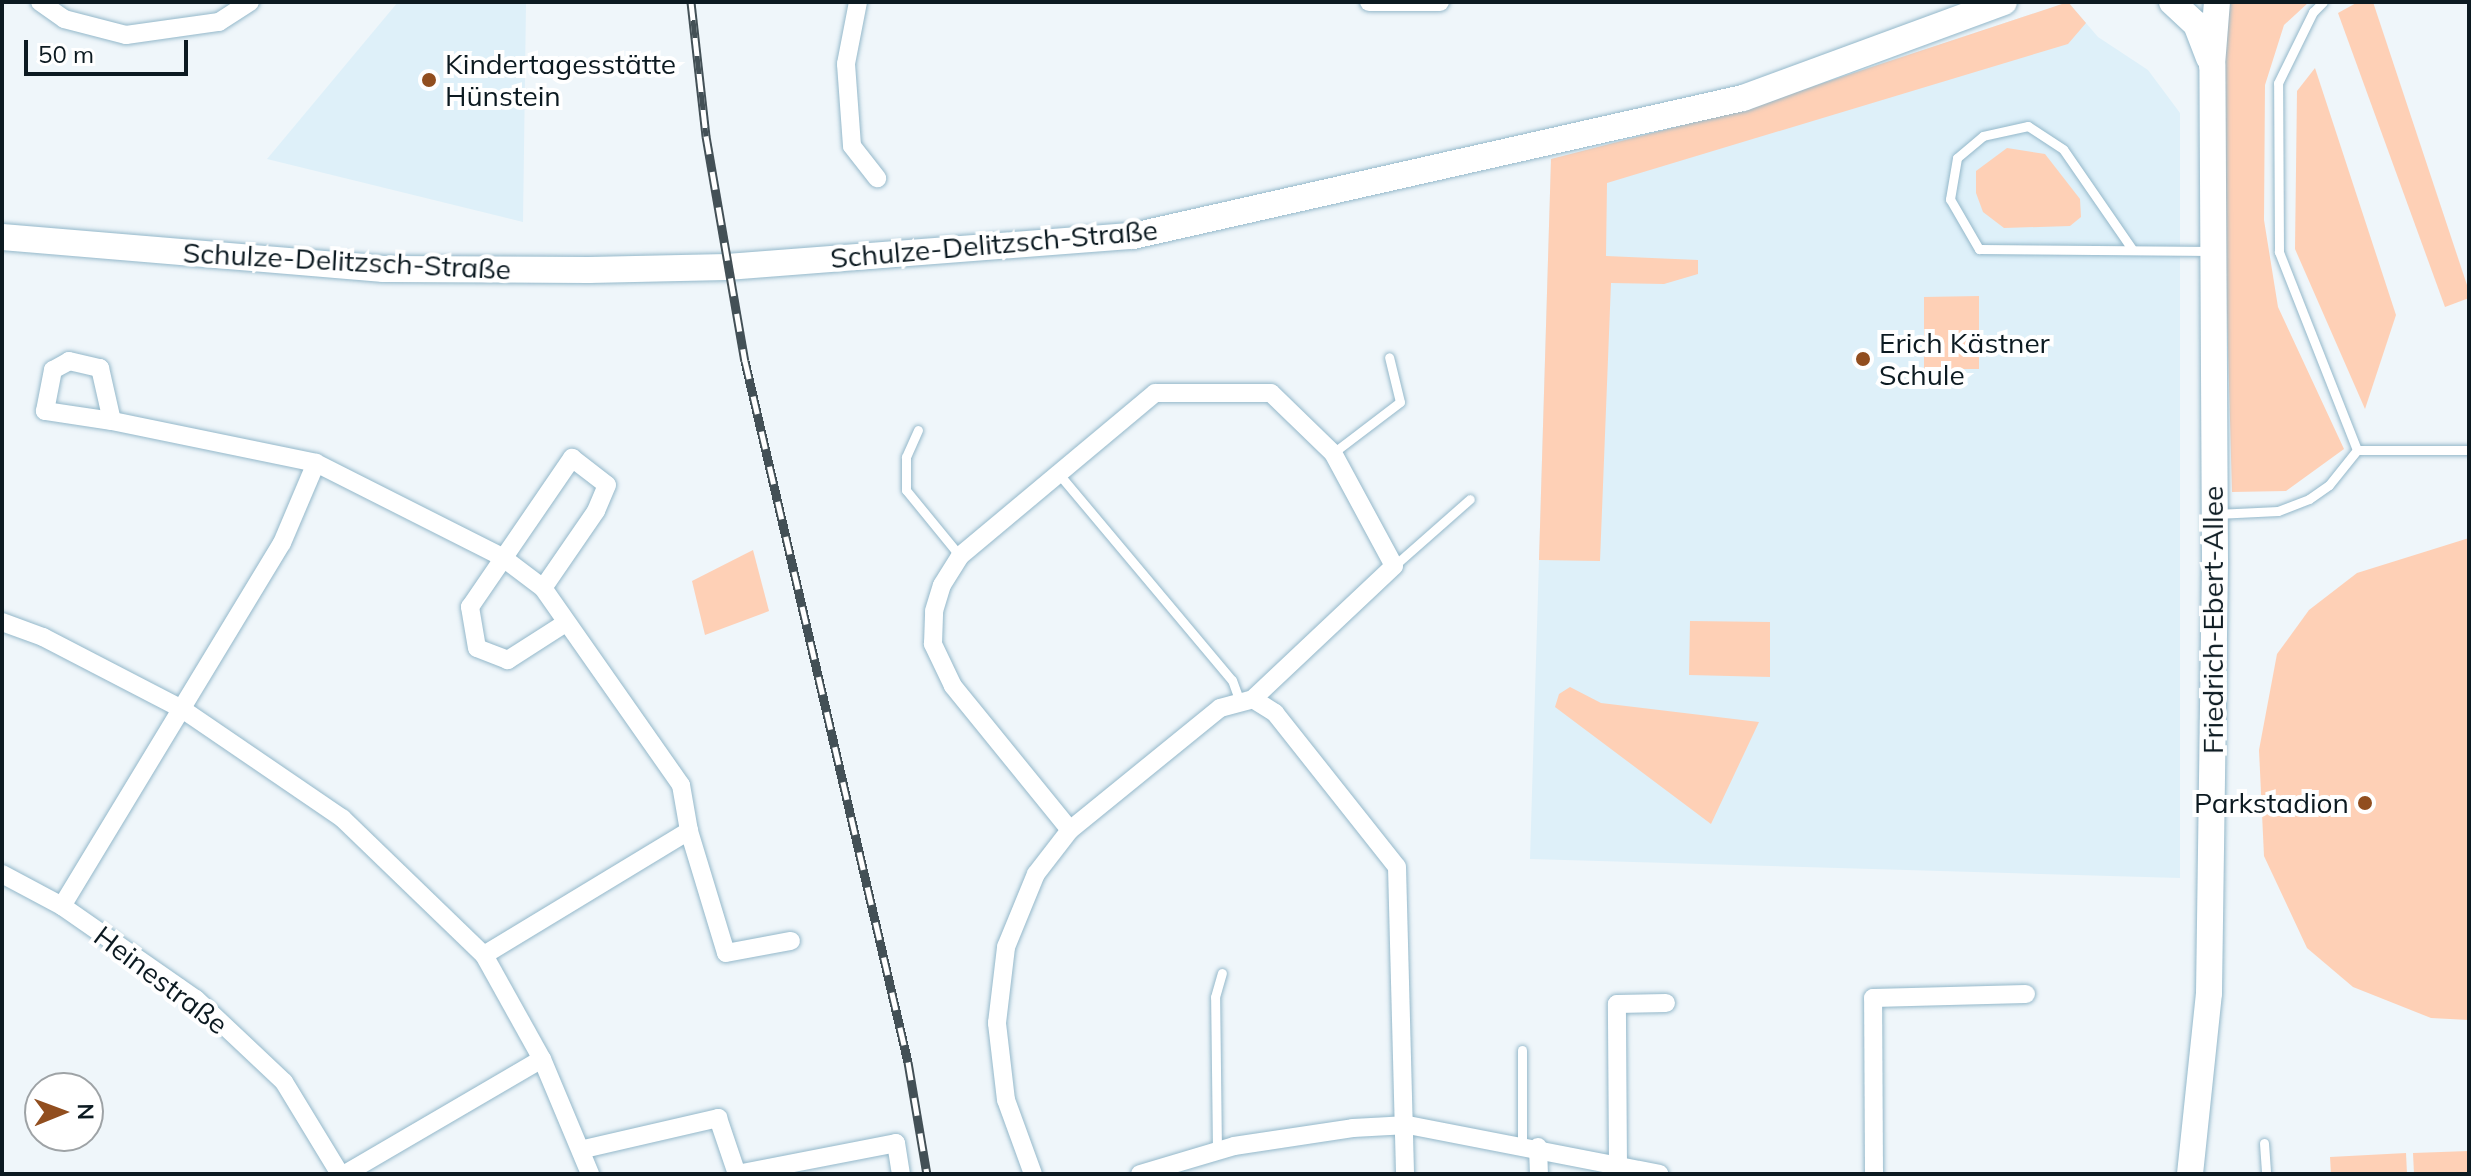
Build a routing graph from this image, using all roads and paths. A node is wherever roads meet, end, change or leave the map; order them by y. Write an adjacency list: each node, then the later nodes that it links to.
1 (40, 2): 2 (street)
2 (250, 2)
3 (858, 2): 12 (street)
4 (1369, 2): 5 (street)
5 (1440, 2)
6 (2004, 2): 13 (main road, Schulze-Delitzsch-Straße)
7 (2172, 2): 11 (main road)
8 (2203, 2): 11 (main road)
9 (2217, 2): 11 (main road)
10 (2323, 2): 19 (lane)
11 (2212, 65): 15 (main road, Friedrich-Ebert-Allee)
12 (877, 178)
13 (2, 237)
14 (2132, 249): 14 (lane); 15 (lane)
15 (2211, 251): 25 (main road, Friedrich-Ebert-Allee)
16 (1389, 357): 21 (lane)
17 (112, 421): 22 (street)
18 (918, 430): 26 (lane)
19 (2357, 450): 20 (lane); 25 (lane)
20 (2469, 450)
21 (1333, 453): 23 (street); 28 (street)
22 (316, 463): 27 (street); 33 (street)
23 (1058, 473): 26 (street); 32 (lane)
24 (1470, 499): 28 (lane)
25 (2215, 514): 61 (main road, Friedrich-Ebert-Allee)
26 (960, 556): 34 (street)
27 (502, 557): 29 (street); 29 (street); 31 (street)
28 (1394, 566): 32 (street)
29 (543, 588): 31 (street)
30 (2, 622): 33 (street)
31 (564, 624): 35 (street)
32 (1246, 699): 34 (street); 45 (street)
33 (182, 709): 37 (street); 39 (street)
34 (1070, 830): 55 (street)
35 (689, 831): 38 (street); 39 (street)
36 (2, 874): 37 (street, Heinestraße)
37 (62, 906): 51 (street, Heinestraße)
38 (791, 941)
39 (484, 955): 44 (street)
40 (1222, 973): 49 (lane)
41 (2026, 994): 60 (street)
42 (1666, 1003): 50 (street)
43 (1522, 1050): 47 (lane)
44 (542, 1059): 48 (street); 51 (street)
45 (1408, 1125): 47 (street); 49 (street); 57 (street)
46 (2264, 1143): 62 (lane)
47 (1530, 1146): 50 (street); 58 (street)
48 (584, 1149): 52 (street); 53 (street)
49 (1217, 1151): 56 (street)
50 (1618, 1165): 59 (street)
51 (342, 1174)
52 (590, 1174)
53 (737, 1174): 54 (street)
54 (901, 1174)
55 (1033, 1174)
56 (1140, 1174)
57 (1405, 1174)
58 (1539, 1174)
59 (1659, 1174)
60 (1874, 1174)
61 (2190, 1174)
62 (2266, 1174)

